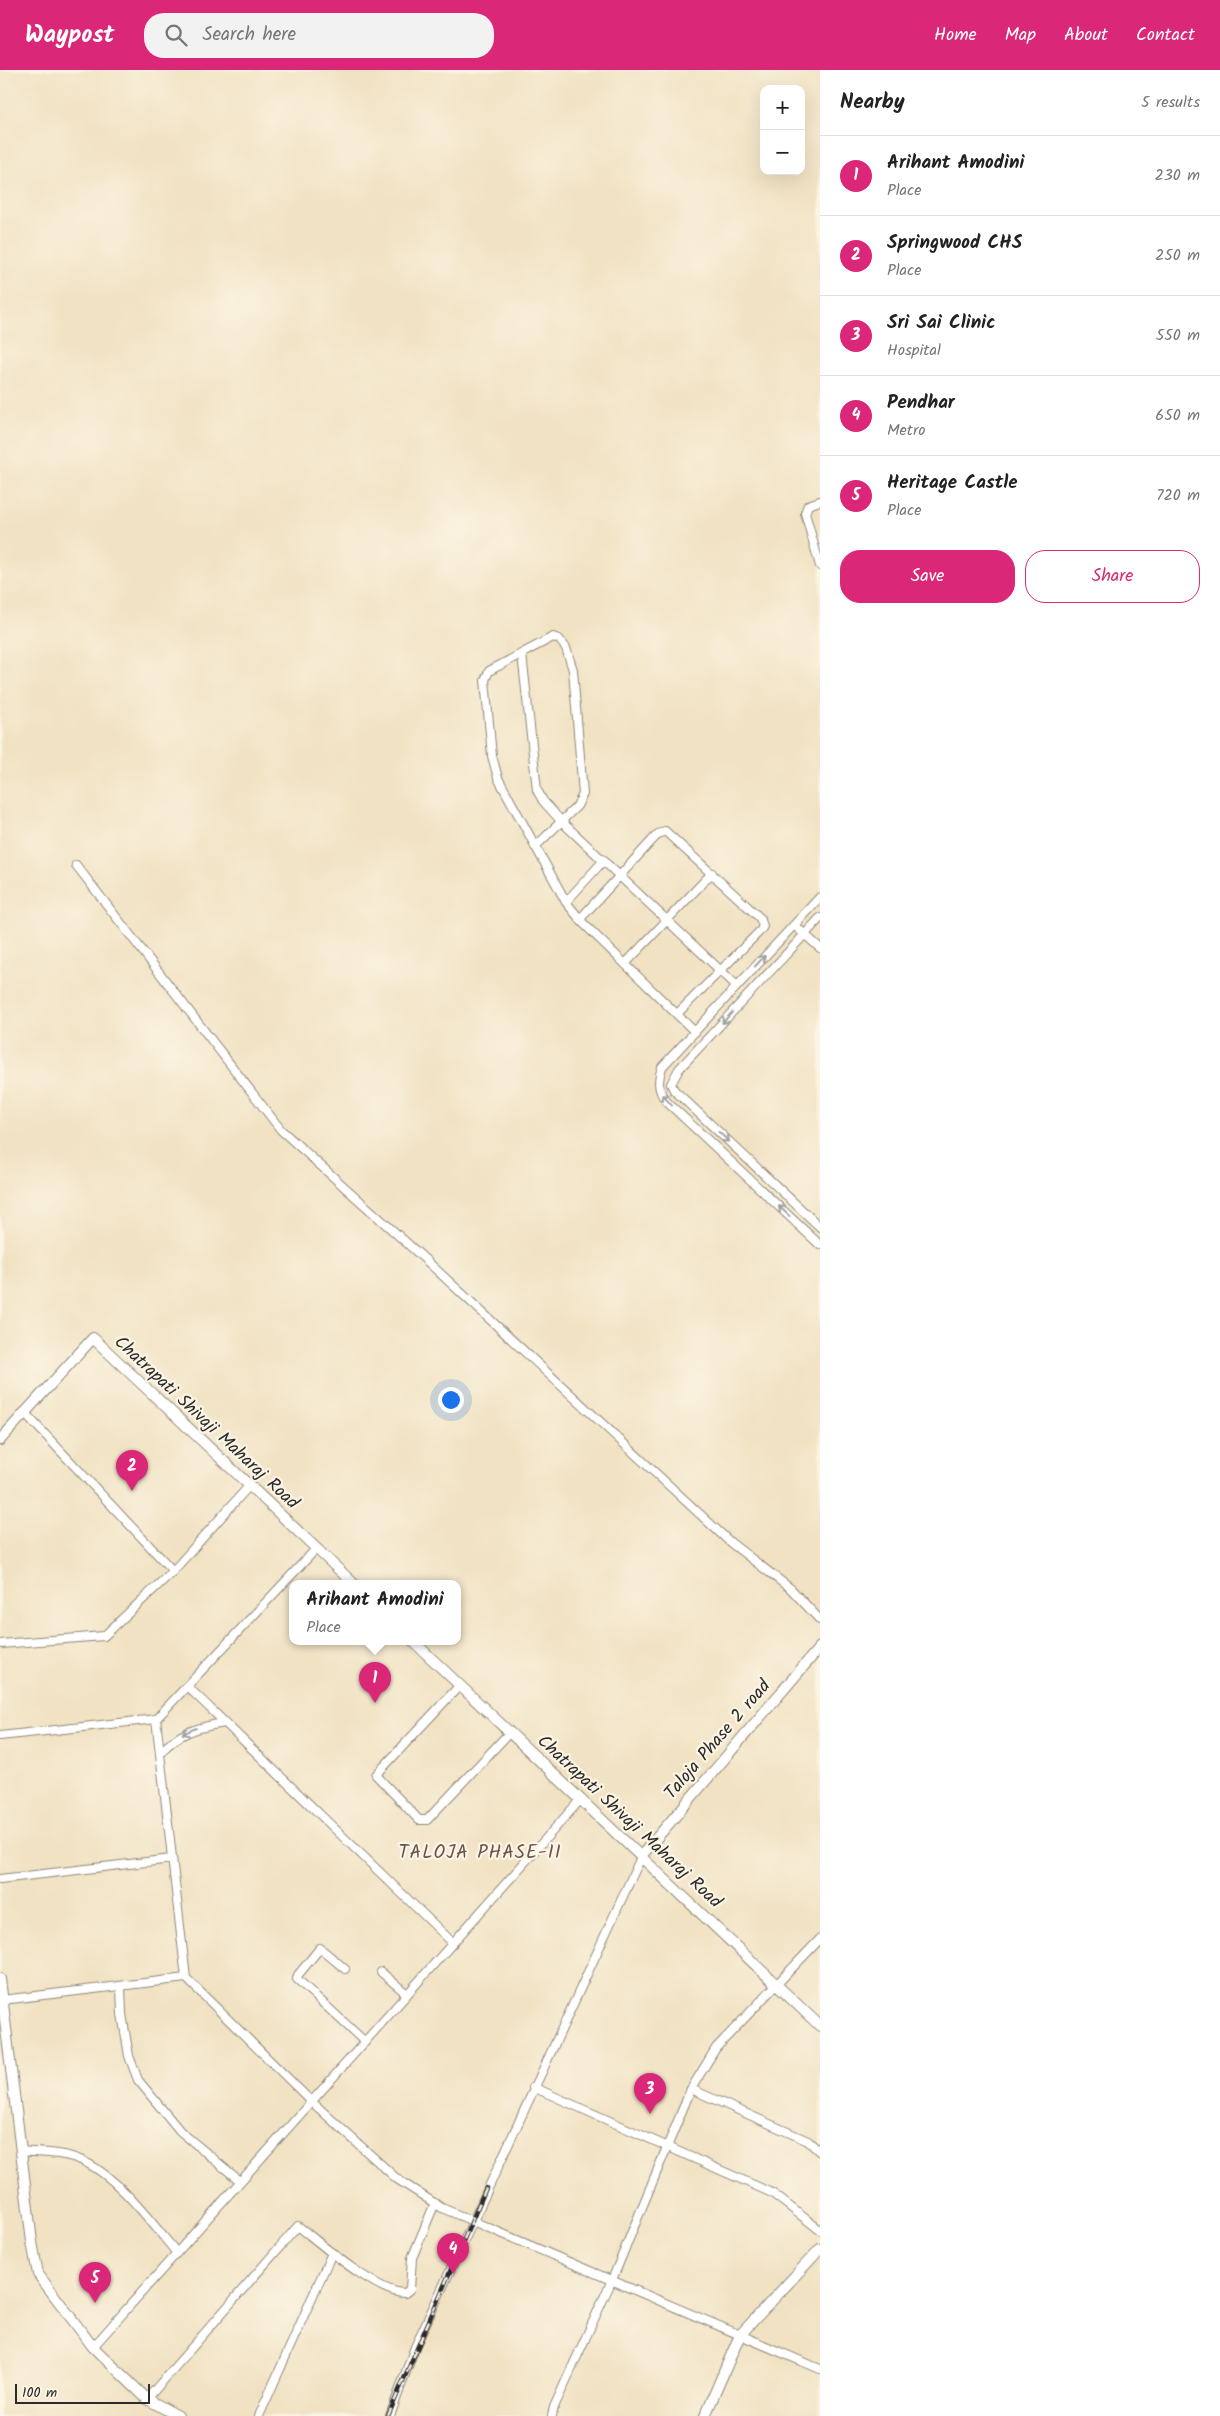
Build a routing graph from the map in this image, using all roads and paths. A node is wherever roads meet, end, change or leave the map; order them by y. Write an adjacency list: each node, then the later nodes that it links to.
1 (820, 501): 2 (street)
2 (820, 566)
3 (522, 654): 4 (street); 4 (street); 5 (street)
4 (562, 822): 5 (street); 6 (street)
5 (535, 847): 11 (street)
6 (604, 860): 9 (street); 11 (street)
7 (76, 865): 33 (street)
8 (712, 873): 9 (street); 14 (street); 19 (street)
9 (620, 874): 13 (street); 14 (street)
10 (820, 897): 15 (street)
11 (566, 902): 13 (street)
12 (820, 918): 16 (street)
13 (580, 919): 18 (street)
14 (667, 919): 18 (street); 19 (street)
15 (794, 925): 16 (street); 20 (street, one-way to 15)
16 (805, 934): 17 (street); 23 (street, one-way to 23)
17 (820, 947)
18 (625, 964): 21 (street)
19 (722, 970): 20 (street); 21 (street)
20 (737, 986): 22 (street)
21 (677, 1014): 22 (street)
22 (695, 1032): 24 (street)
23 (671, 1084): 24 (street); 25 (street, one-way to 25)
24 (658, 1086): 26 (street, one-way to 24)
25 (820, 1227)
26 (820, 1245)
27 (24, 1412): 28 (street, Chatrapati Shivaji Maharaj Road); 29 (street, Chatrapati Shivaji Maharaj Road); 31 (street)
28 (0, 1440)
29 (249, 1486): 30 (street, Chatrapati Shivaji Maharaj Road); 31 (street)
30 (316, 1549): 32 (street, Chatrapati Shivaji Maharaj Road); 38 (street)
31 (173, 1571): 34 (street)
32 (350, 1580)
33 (820, 1620)
34 (0, 1644)
35 (417, 1645): 37 (street, Chatrapati Shivaji Maharaj Road)
36 (820, 1647): 45 (street, Taloja Phase 2 road)
37 (460, 1685): 41 (street, Chatrapati Shivaji Maharaj Road); 41 (street)
38 (187, 1686): 39 (street); 40 (street)
39 (156, 1719): 42 (street); 43 (street)
40 (225, 1723): 43 (street, one-way to 43); 49 (street)
41 (510, 1732): 44 (street, Chatrapati Shivaji Maharaj Road)
42 (0, 1736)
43 (160, 1753): 46 (street)
44 (580, 1799): 45 (street, Chatrapati Shivaji Maharaj Road); 49 (street)
45 (642, 1855): 54 (street, Chatrapati Shivaji Maharaj Road); 60 (street)
46 (172, 1859): 47 (street); 52 (street)
47 (0, 1879)
48 (820, 1939): 54 (street)
49 (453, 1943): 56 (street)
50 (345, 1969): 59 (street)
51 (382, 1972): 56 (street)
52 (186, 1978): 55 (street); 62 (street)
53 (0, 1979): 57 (street)
54 (776, 1985): 58 (street, Chatrapati Shivaji Maharaj Road); 61 (street)
55 (121, 1986): 57 (street); 66 (street)
56 (407, 1994): 59 (street)
57 (2, 2000): 64 (street)
58 (820, 2026)
59 (365, 2042): 62 (street)
60 (533, 2087): 63 (street); 68 (street)
61 (691, 2089): 63 (street); 65 (street)
62 (312, 2102): 66 (street); 67 (street)
63 (667, 2148): 69 (street); 73 (street)
64 (22, 2152): 71 (street); 75 (street)
65 (820, 2152)
66 (240, 2181): 71 (street)
67 (435, 2203): 68 (street); 72 (street)
68 (474, 2222): 73 (street); 80 (street)
69 (820, 2230)
70 (820, 2249): 74 (street)
71 (176, 2252): 75 (street)
72 (332, 2253): 77 (street); 79 (street)
73 (612, 2280): 74 (street); 81 (street)
74 (740, 2335): 76 (street); 82 (street)
75 (93, 2347): 77 (street)
76 (820, 2370)
77 (147, 2400): 78 (street)
78 (178, 2416)
79 (259, 2416)
80 (390, 2416)
81 (552, 2416)
82 (705, 2416)

